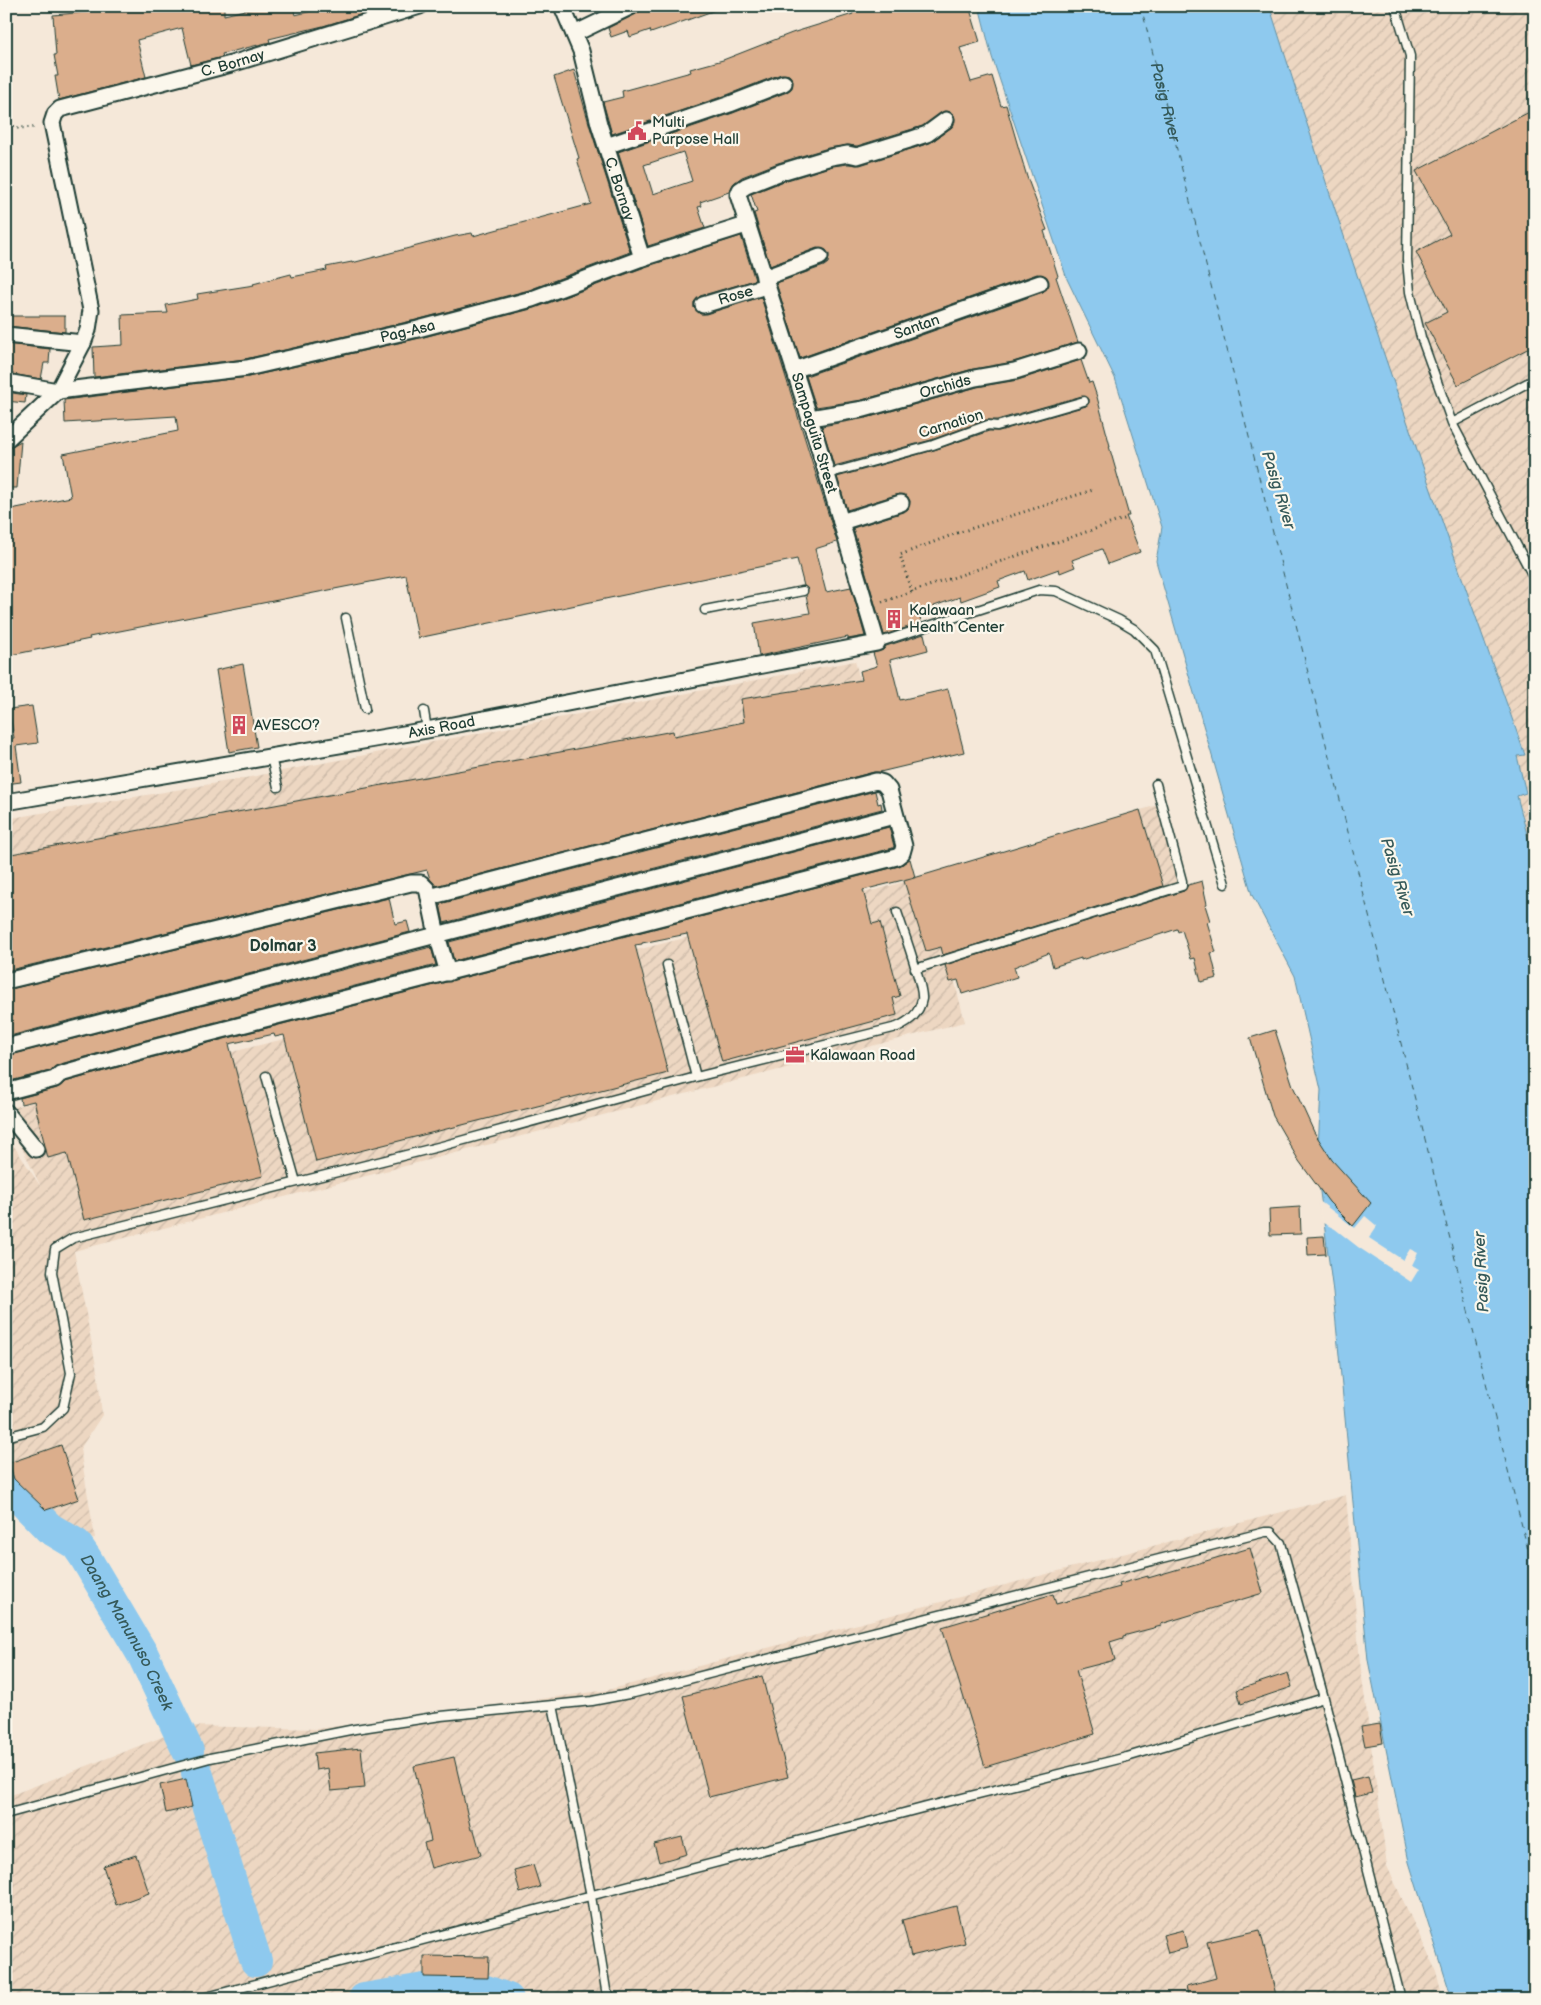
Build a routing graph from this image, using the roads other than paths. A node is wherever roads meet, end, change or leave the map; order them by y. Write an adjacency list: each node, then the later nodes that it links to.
1 (420, 6): 16 (street, C. Bornay)
2 (562, 6): 5 (street, C. Bornay)
3 (632, 6): 5 (street)
4 (1395, 6): 24 (lane)
5 (574, 34): 8 (street, C. Bornay)
6 (784, 83): 8 (street)
7 (946, 120): 9 (street, Sampaguita Street)
8 (606, 146): 11 (street, C. Bornay)
9 (746, 224): 11 (street, Pag-Asa); 12 (street, Sampaguita Street)
10 (820, 257): 12 (street, Rose)
11 (642, 258): 21 (street, Pag-Asa)
12 (765, 282): 14 (street, Rose); 18 (street, Sampaguita Street)
13 (1040, 283): 18 (street, Santan)
14 (703, 306)
15 (6, 335): 16 (street)
16 (83, 343): 21 (street)
17 (1079, 351): 23 (street, Orchids)
18 (794, 370): 23 (street, Sampaguita Street)
19 (1535, 379): 24 (lane)
20 (6, 382): 21 (street, Pag-Asa)
21 (58, 391): 25 (street)
22 (1084, 401): 26 (lane, Carnation)
23 (810, 418): 26 (street, Sampaguita Street)
24 (1452, 423): 29 (lane)
25 (6, 440)
26 (827, 474): 28 (street, Sampaguita Street)
27 (901, 503): 28 (street)
28 (841, 522): 33 (street, Sampaguita Street)
29 (1535, 580)
30 (803, 592): 31 (lane)
31 (705, 610)
32 (346, 618): 34 (lane)
33 (877, 643): 36 (street, Axis Road); 42 (lane)
34 (365, 709)
35 (424, 711): 36 (lane)
36 (427, 730): 37 (street, Axis Road)
37 (272, 757): 39 (lane); 40 (street, Axis Road)
38 (1156, 784): 47 (lane)
39 (278, 787)
40 (6, 802)
41 (894, 816): 43 (street); 45 (street); 48 (street)
42 (1225, 884)
43 (430, 897): 45 (street); 49 (street)
44 (898, 912): 47 (lane)
45 (437, 935): 48 (street); 50 (street)
46 (668, 964): 52 (lane)
47 (915, 969): 52 (lane)
48 (448, 973): 53 (street)
49 (6, 981)
50 (6, 1047)
51 (266, 1076): 56 (lane)
52 (696, 1077): 56 (lane)
53 (6, 1092)
54 (6, 1112): 55 (street)
55 (36, 1149)
56 (296, 1182): 57 (lane)
57 (6, 1437)
58 (1324, 1698): 59 (lane); 61 (lane); 64 (lane)
59 (553, 1705): 60 (lane); 61 (lane)
60 (6, 1814)
61 (591, 1896): 62 (lane); 63 (lane)
62 (199, 1999)
63 (612, 1999)
64 (1401, 1999)

